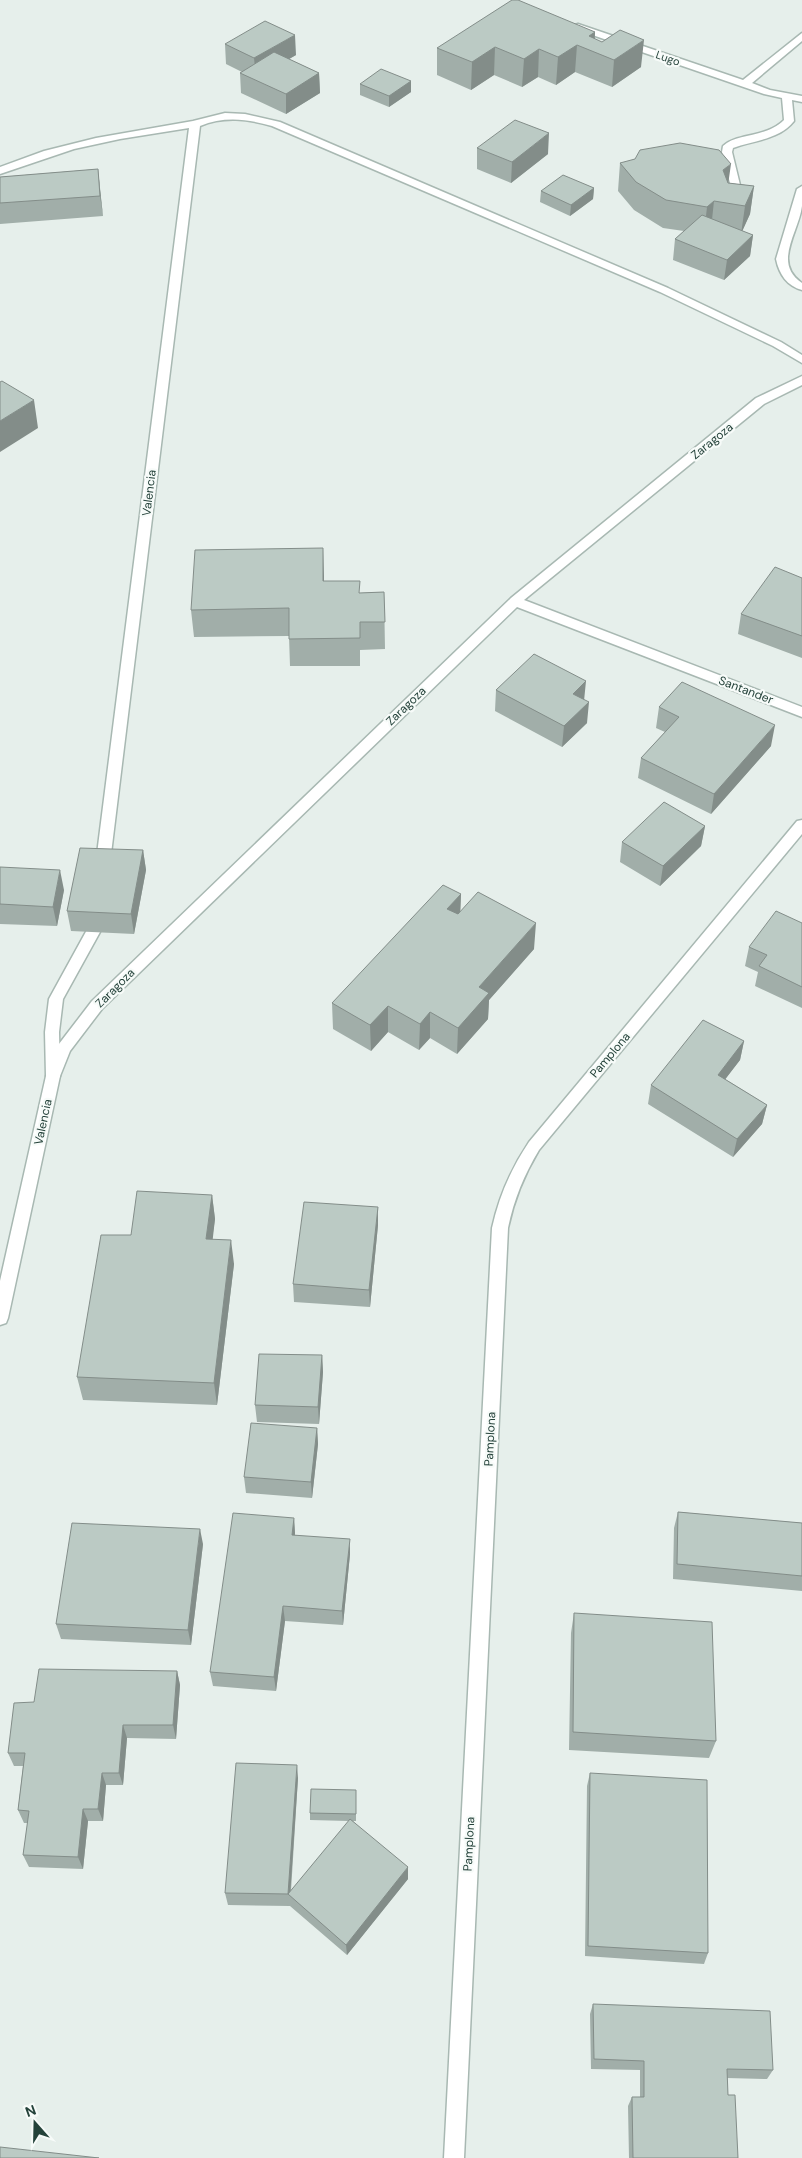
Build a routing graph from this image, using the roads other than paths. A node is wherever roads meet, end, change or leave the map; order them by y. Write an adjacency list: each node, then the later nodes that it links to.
1 (571, 25): 3 (street, Lugo)
2 (802, 36): 3 (street)
3 (745, 84): 4 (street, Lugo)
4 (787, 96): 5 (street, Lugo); 8 (street)
5 (802, 99)
6 (195, 124): 7 (street); 11 (street); 16 (street, Valencia)
7 (0, 171)
8 (735, 185)
9 (802, 190): 10 (street)
10 (802, 287)
11 (802, 360)
12 (802, 380): 13 (street, Zaragoza)
13 (515, 601): 14 (street, Santander); 18 (street, Zaragoza)
14 (802, 712)
15 (802, 825): 20 (street, Pamplona)
16 (103, 862)
17 (93, 932): 18 (street, Valencia)
18 (53, 1076): 19 (street, Valencia)
19 (0, 1318)
20 (454, 2158)

